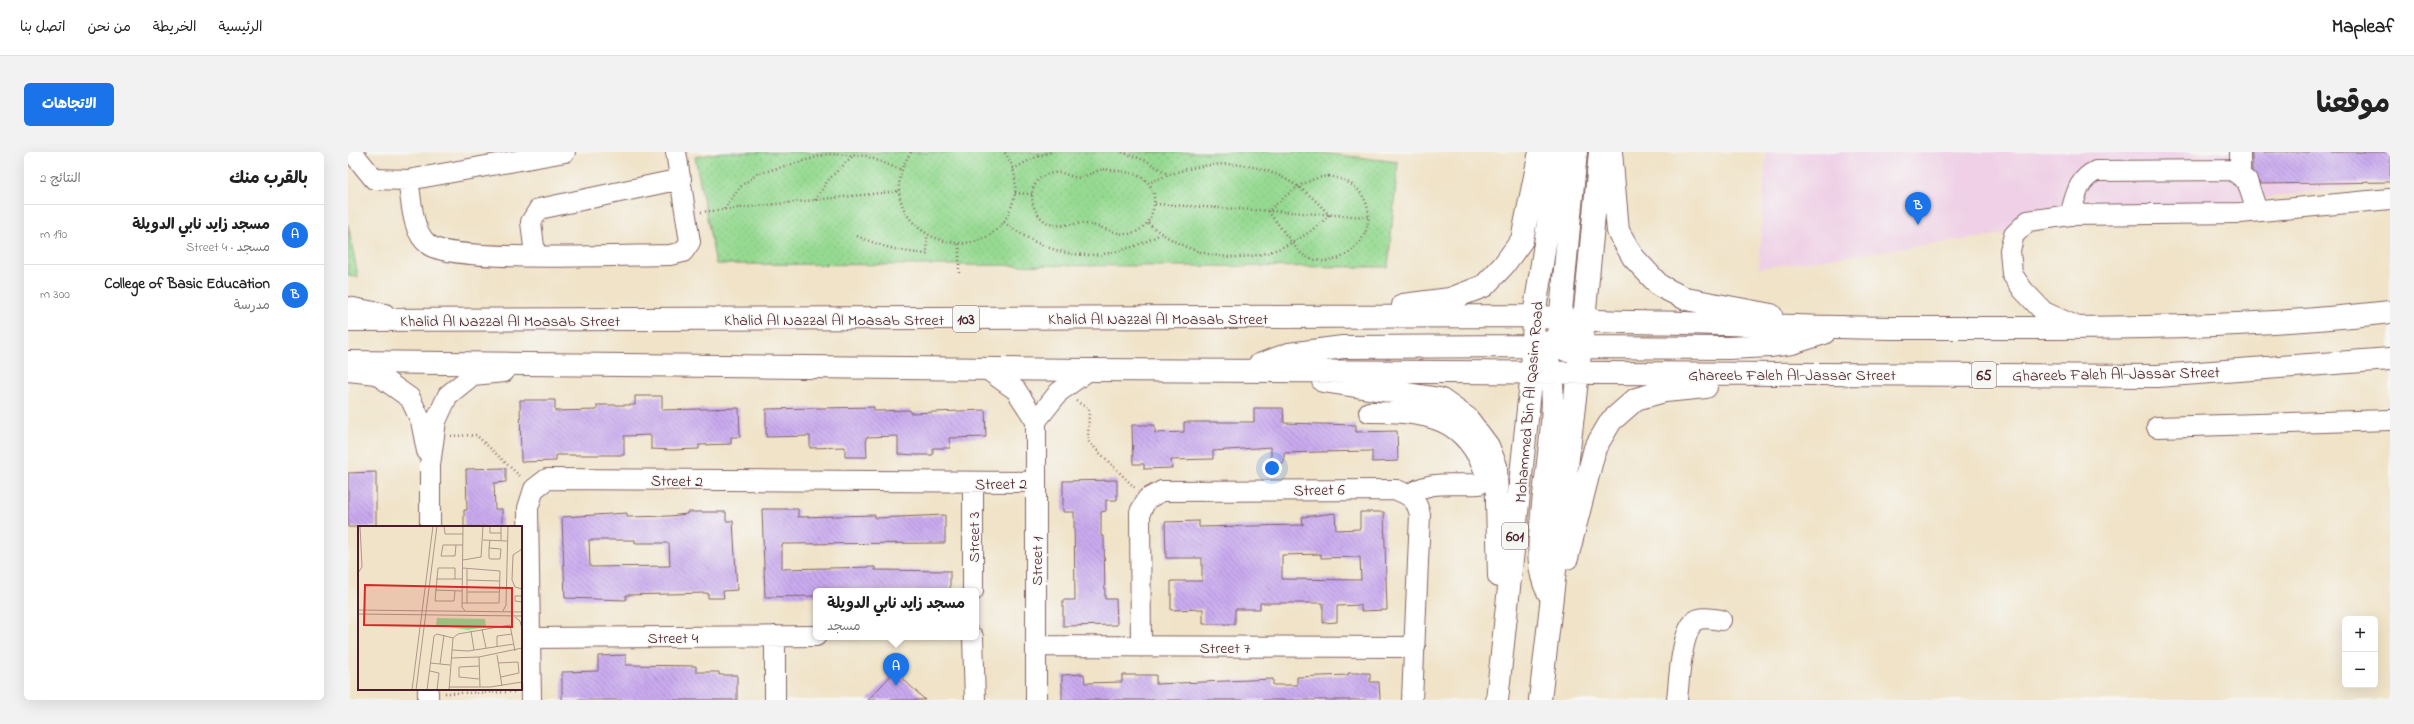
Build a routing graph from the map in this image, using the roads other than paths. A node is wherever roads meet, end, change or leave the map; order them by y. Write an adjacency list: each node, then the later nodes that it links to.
1 (352, 152): 12 (street)
2 (676, 152): 11 (street)
3 (1540, 152): 20 (main road)
4 (1556, 152): 19 (main road, Mohammed Bin Al Qasim Road / 601)
5 (1576, 152): 26 (main road)
6 (1600, 152): 22 (main road)
7 (1611, 152): 24 (main road)
8 (2240, 152): 10 (street)
9 (557, 153): 12 (street)
10 (2240, 174): 14 (street); 15 (street)
11 (681, 179): 16 (street); 16 (street)
12 (408, 180): 16 (street)
13 (2390, 199): 14 (street)
14 (2257, 211): 15 (street)
15 (2070, 215): 25 (street)
16 (534, 255)
17 (348, 307): 23 (street)
18 (2390, 312): 25 (main road)
19 (1534, 316): 20 (main road, Khalid Al Nazzal Al Moasab Street / 103); 26 (main road, Mohammed Bin Al Qasim Road / 601); 26 (main road, Khalid Al Nazzal Al Moasab Street / 103)
20 (1313, 317): 23 (main road, Khalid Al Nazzal Al Moasab Street / 103)
21 (348, 320): 23 (main road, Khalid Al Nazzal Al Moasab Street / 103)
22 (1584, 320): 24 (main road); 26 (main road, Khalid Al Nazzal Al Moasab Street / 103)
23 (424, 321)
24 (1839, 328): 25 (main road); 26 (main road)
25 (2080, 328)
26 (1552, 350): 32 (main road); 34 (main road, Khalid Al Nazzal Al Moasab Street / 103); 46 (main road); 56 (main road, Mohammed Bin Al Qasim Road / 601)
27 (2390, 359): 35 (main road, Ghareeb Faleh Al-Jassar Street / 65)
28 (348, 362): 29 (main road)
29 (584, 363): 30 (main road); 40 (street)
30 (985, 368): 31 (main road); 38 (street)
31 (1089, 370): 32 (main road); 38 (street)
32 (1245, 370): 56 (main road)
33 (348, 371): 40 (street)
34 (1577, 374): 35 (main road, Ghareeb Faleh Al-Jassar Street / 65); 46 (main road)
35 (1832, 375): 52 (main road)
36 (1369, 412): 43 (street)
37 (2390, 420): 39 (street)
38 (1036, 421): 41 (street, Street 1)
39 (2157, 427)
40 (430, 465): 44 (street)
41 (1035, 482): 42 (street, Street 2); 53 (street, Street 1)
42 (973, 483): 45 (street, Street 3); 50 (street, Street 2)
43 (1409, 495): 54 (street, Street 6); 55 (street)
44 (430, 526)
45 (973, 588)
46 (1551, 598): 52 (main road)
47 (1721, 620): 64 (street)
48 (775, 636): 49 (street, Street 4); 50 (street, Street 4); 58 (street)
49 (813, 636)
50 (530, 638): 57 (street)
51 (973, 640): 59 (street)
52 (1546, 644): 63 (main road)
53 (1036, 646): 54 (street, Street 7); 60 (street, Street 1)
54 (1141, 647): 55 (street, Street 7)
55 (1415, 647): 61 (street)
56 (1502, 663): 62 (main road, Mohammed Bin Al Qasim Road / 601)
57 (531, 696)
58 (775, 700)
59 (975, 700)
60 (1036, 700)
61 (1412, 700)
62 (1497, 700)
63 (1540, 700)
64 (1677, 700)

